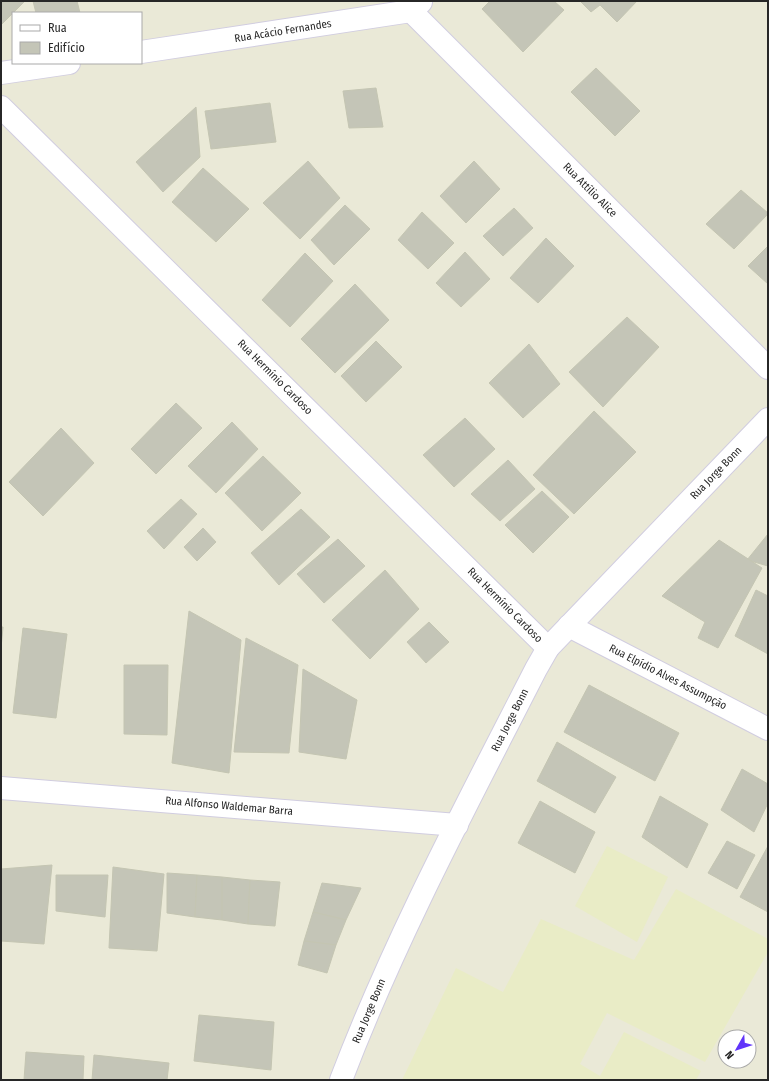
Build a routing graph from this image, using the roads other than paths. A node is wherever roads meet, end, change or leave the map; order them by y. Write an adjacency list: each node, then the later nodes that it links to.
1 (416, 6): 2 (street, Rua Acácio Fernandes); 6 (street, Rua Attílio Alice)
2 (142, 52)
3 (62, 64): 4 (street)
4 (1, 73)
5 (1, 107): 9 (street, Rua Hermínio Cardoso)
6 (768, 368)
7 (768, 419): 8 (street, Rua Jorge Bonn)
8 (569, 626): 9 (street, Rua Jorge Bonn); 10 (street, Rua Elpídio Alves Assumpção)
9 (548, 648): 12 (street, Rua Jorge Bonn)
10 (768, 729)
11 (1, 788): 12 (street, Rua Alfonso Waldemar Barra)
12 (456, 825): 13 (street, Rua Jorge Bonn)
13 (341, 1080)

